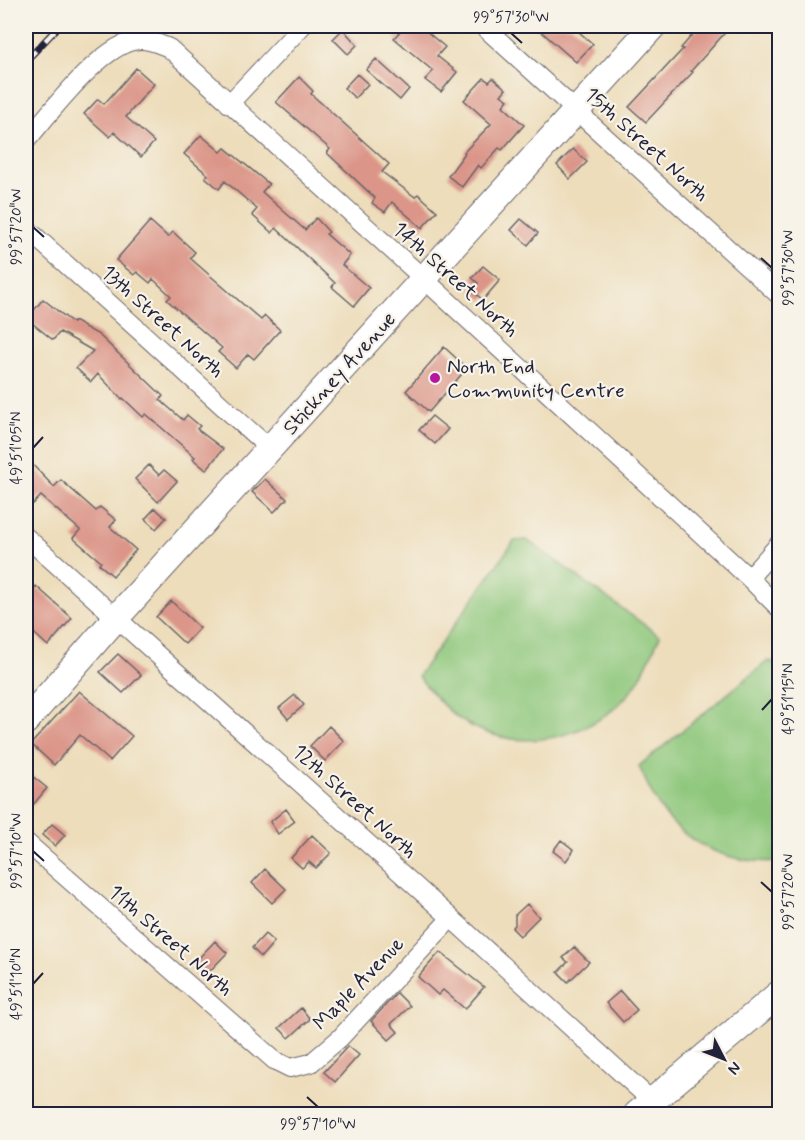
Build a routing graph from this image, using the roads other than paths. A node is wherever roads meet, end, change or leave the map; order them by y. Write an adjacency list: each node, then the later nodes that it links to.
1 (302, 26): 4 (street)
2 (483, 26): 5 (street, 15th Street North)
3 (653, 26): 5 (street, Stickney Avenue)
4 (229, 104): 6 (street, 14th Street North); 8 (street, 14th Street North)
5 (576, 111): 8 (street, Stickney Avenue); 9 (street, 15th Street North)
6 (26, 141)
7 (26, 228): 10 (street, 13th Street North)
8 (424, 279): 10 (street, Stickney Avenue); 13 (street, 14th Street North)
9 (780, 296)
10 (270, 448): 15 (street, Stickney Avenue)
11 (26, 537): 15 (street, 12th Street North)
12 (780, 543): 13 (street)
13 (749, 578): 14 (street, 14th Street North)
14 (780, 609)
15 (116, 618): 16 (street, Stickney Avenue); 18 (street, 12th Street North)
16 (26, 721)
17 (26, 842): 20 (street, 11th Street North)
18 (451, 918): 20 (street, Maple Avenue); 21 (street, 12th Street North)
19 (780, 993): 21 (street)
20 (290, 1068)
21 (645, 1108)

